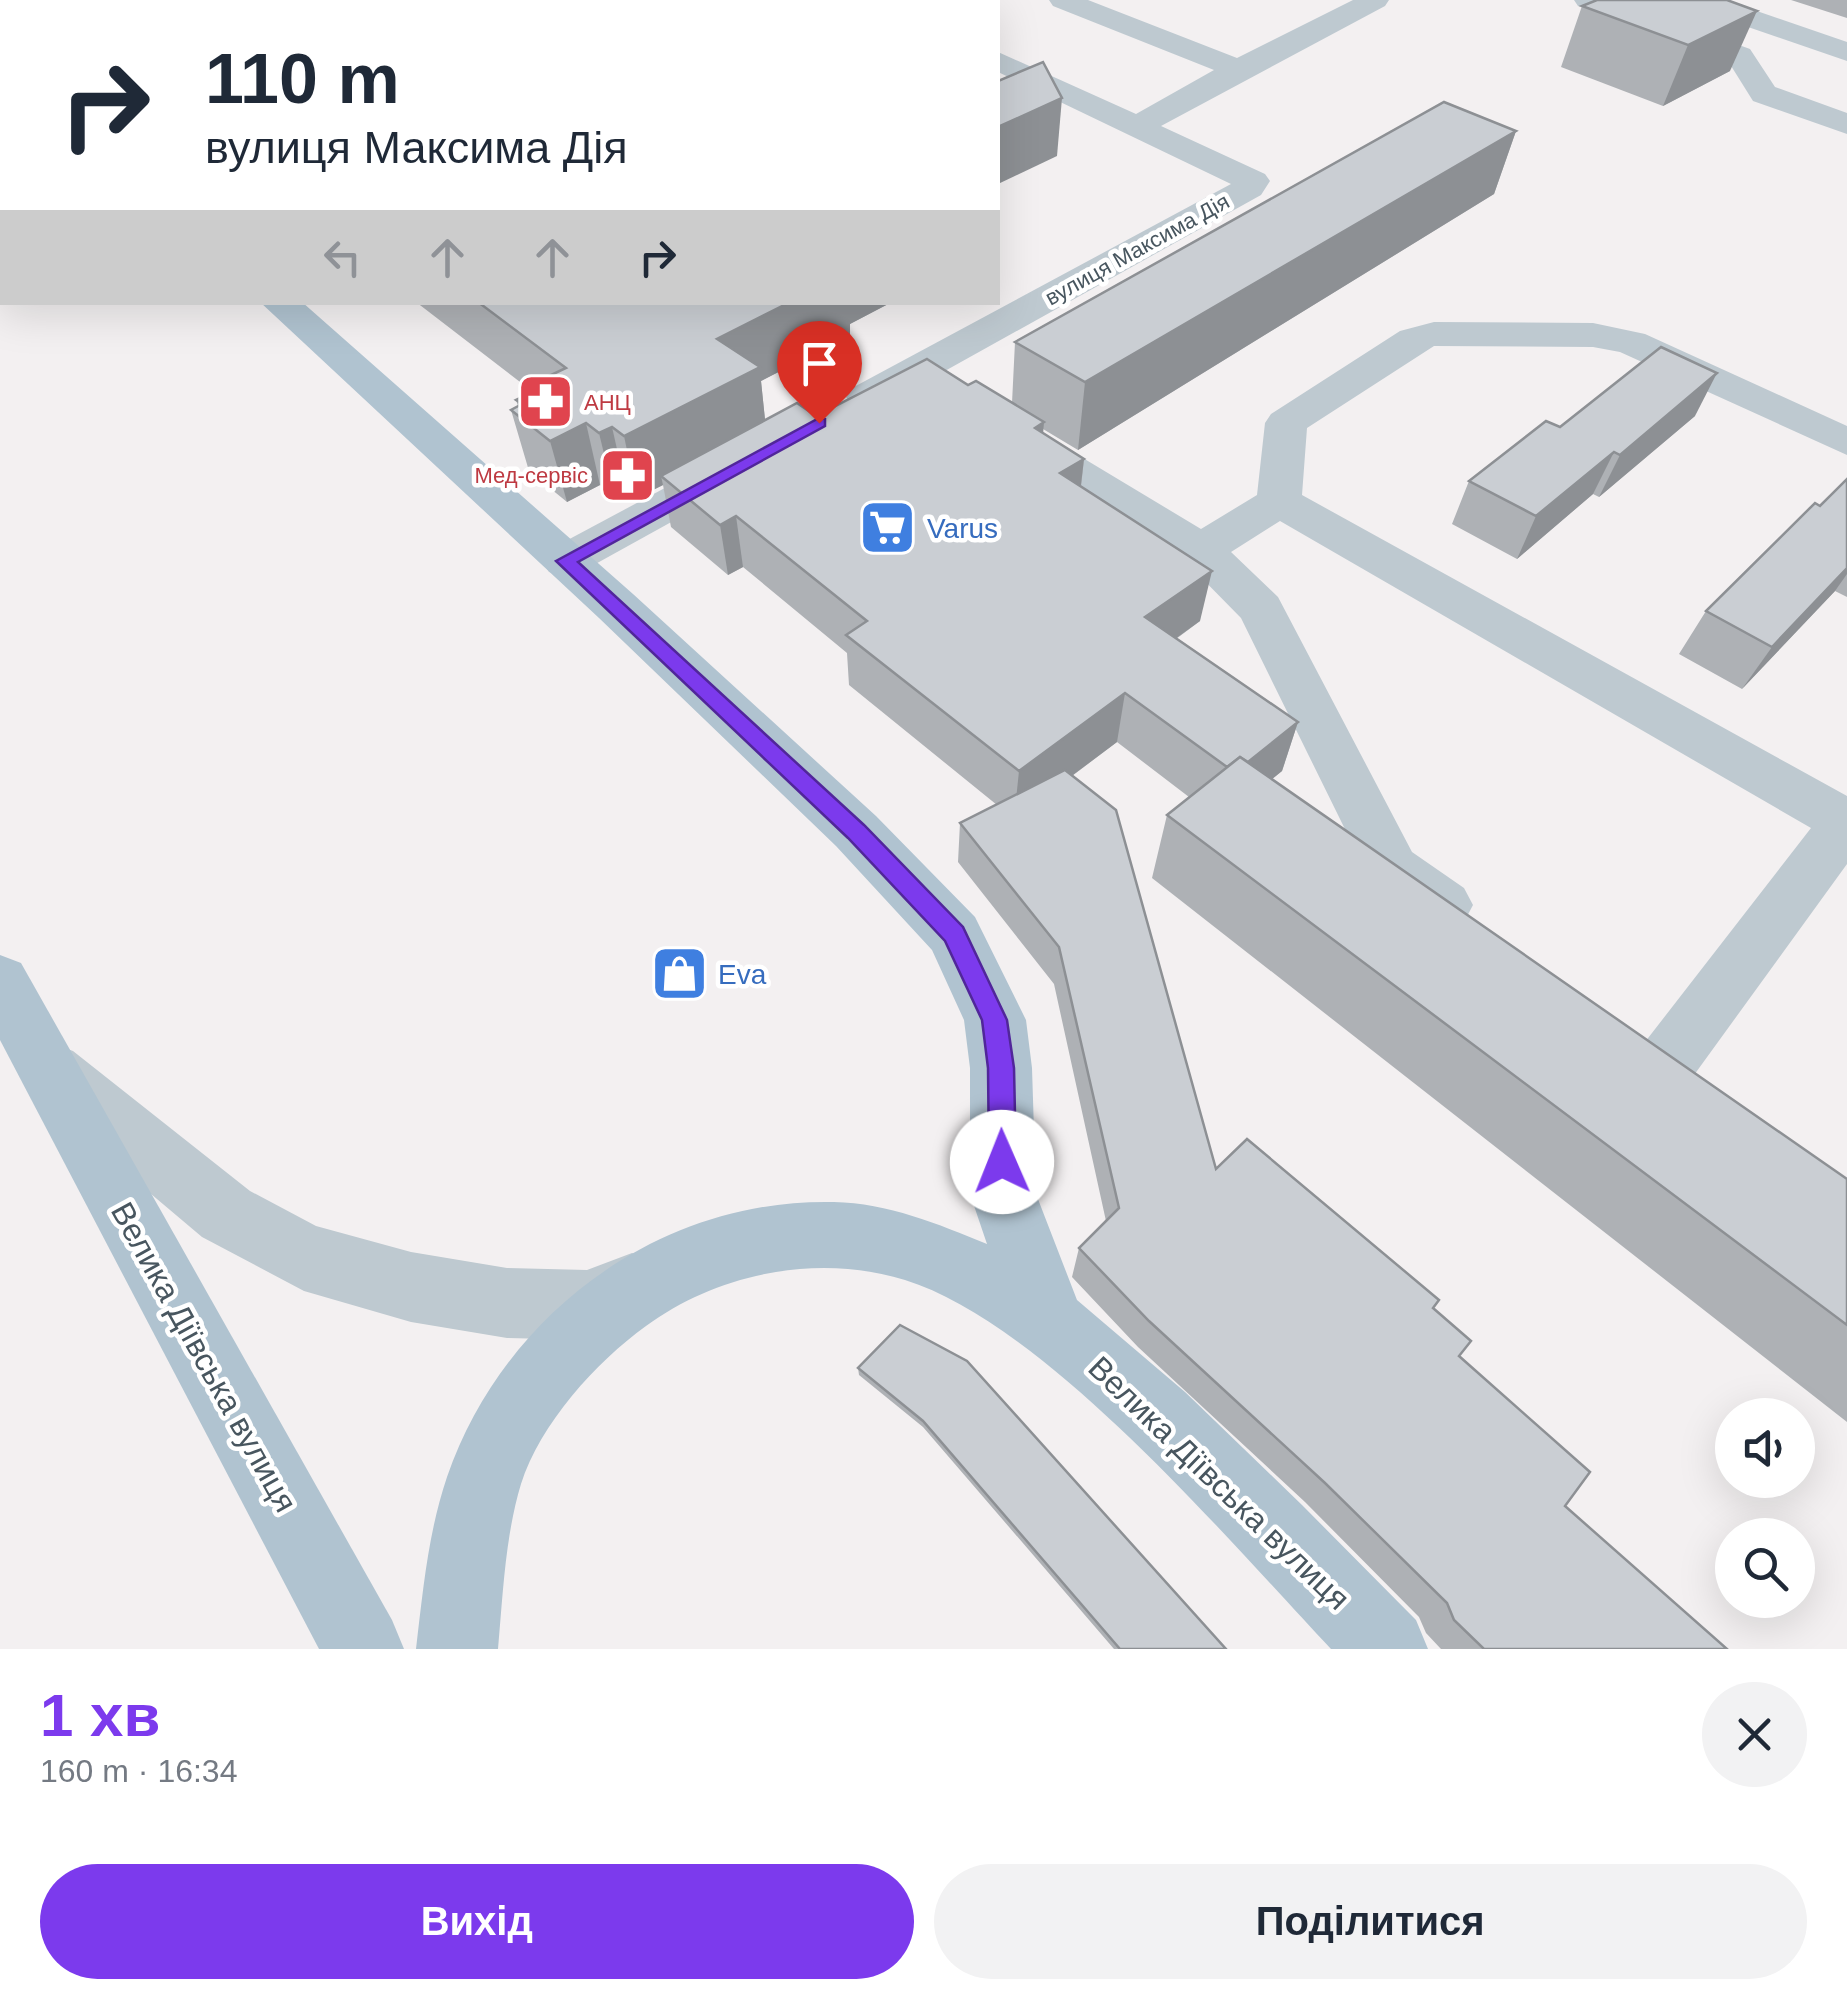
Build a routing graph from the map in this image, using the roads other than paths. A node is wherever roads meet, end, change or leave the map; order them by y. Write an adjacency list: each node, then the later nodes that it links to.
1 (1063, 0): 7 (street)
2 (1376, 0): 7 (street)
3 (1588, 0): 8 (street)
4 (1696, 0): 5 (street)
5 (1847, 52)
6 (1000, 62): 9 (street)
7 (1238, 69): 9 (street)
8 (1847, 124)
9 (1139, 126): 11 (street, вулиця Максима Дія)
10 (281, 305): 17 (main road, Велика Діївська вулиця)
11 (912, 372): 12 (street, вулиця Максима Дія); 16 (street)
12 (830, 417)
13 (1847, 442): 15 (street)
14 (764, 453): 17 (street)
15 (1279, 501): 16 (street); 18 (street)
16 (1201, 550): 19 (street)
17 (566, 561): 23 (main road, Велика Діївська вулиця)
18 (1847, 822): 21 (street)
19 (1489, 937)
20 (15, 1019): 22 (street, Велика Діївська вулиця); 24 (main road, Велика Діївська вулиця)
21 (1671, 1065)
22 (632, 1288): 23 (main road, Велика Діївська вулиця); 25 (main road, Велика Діївська вулиця)
23 (1049, 1320): 26 (main road, Велика Діївська вулиця)
24 (364, 1649)
25 (457, 1649)
26 (1387, 1649)

